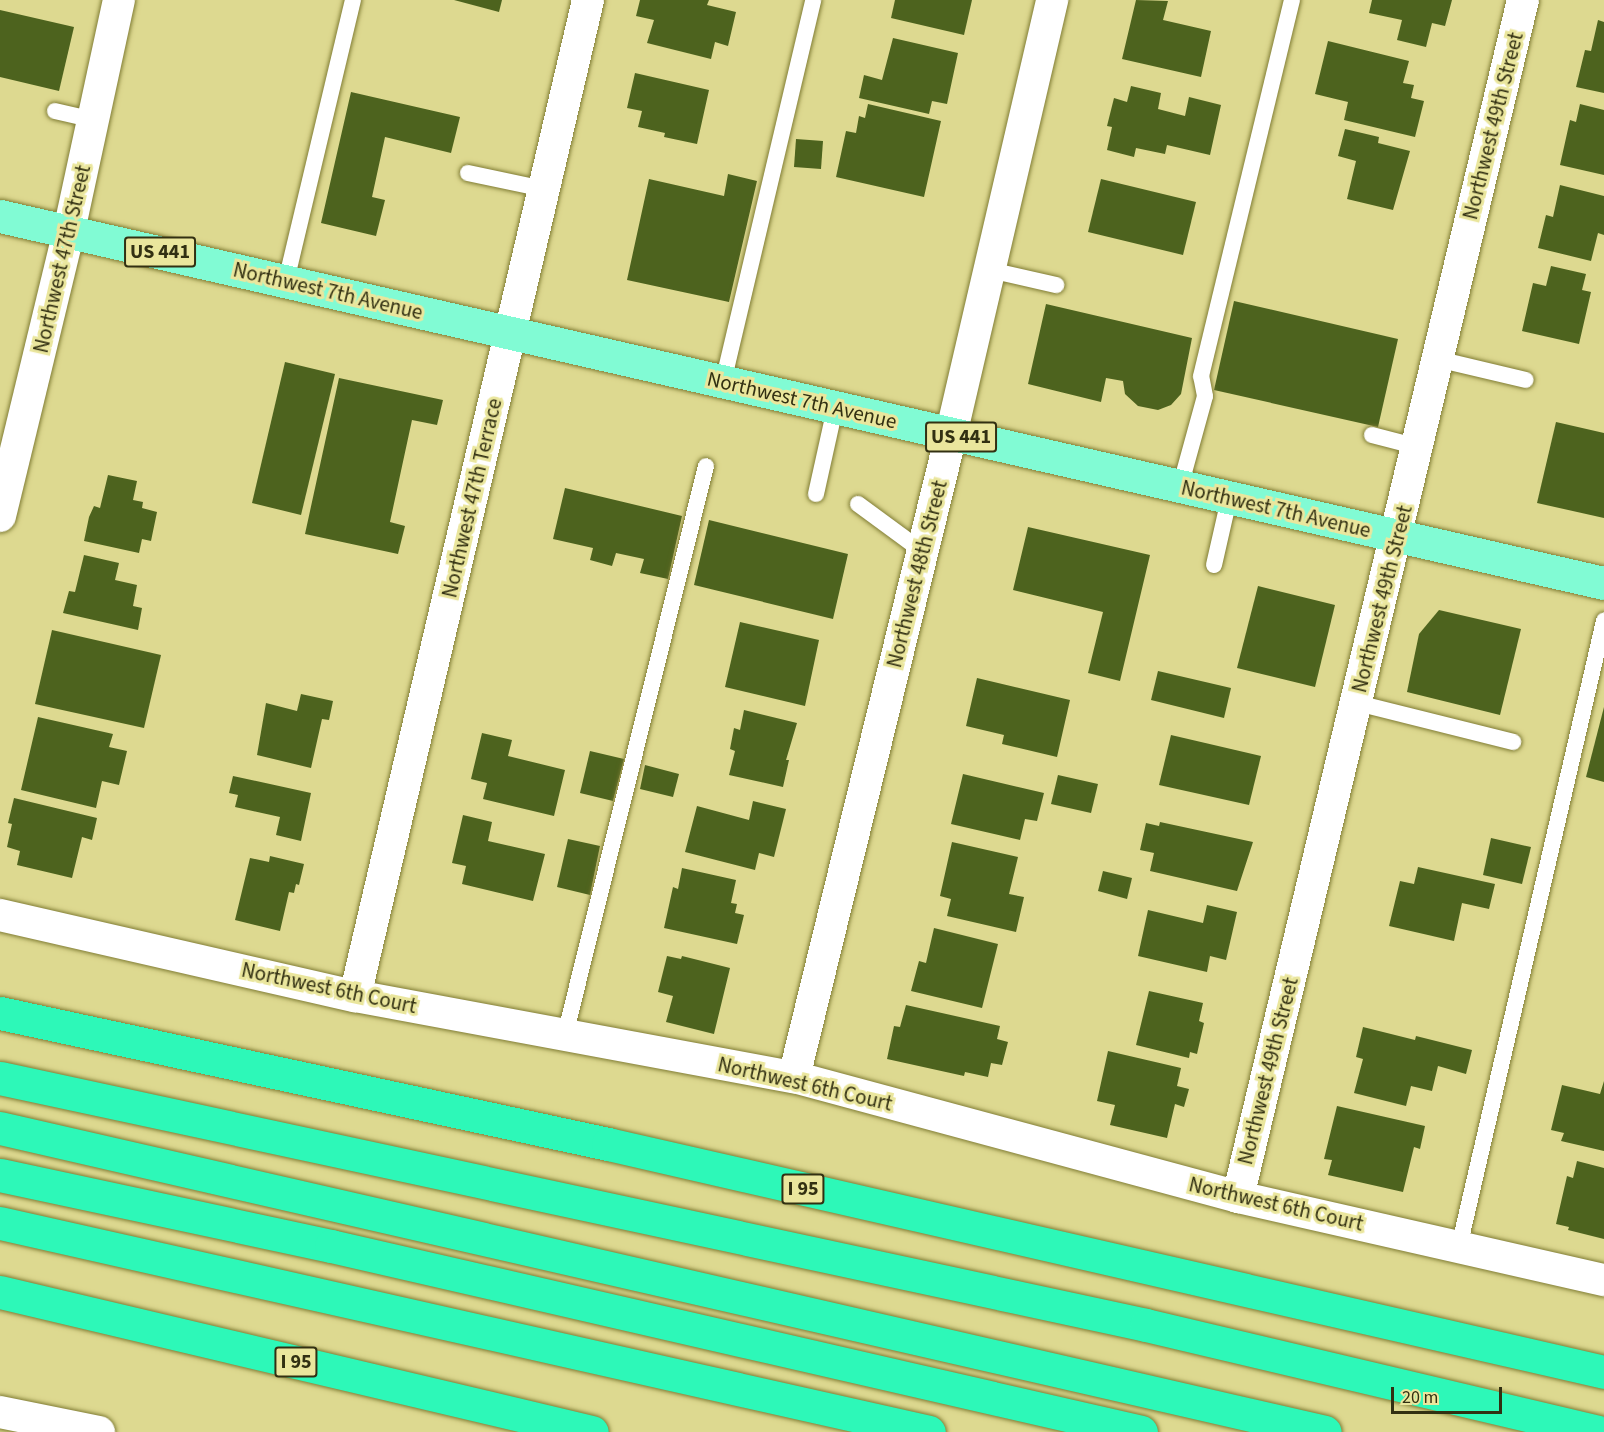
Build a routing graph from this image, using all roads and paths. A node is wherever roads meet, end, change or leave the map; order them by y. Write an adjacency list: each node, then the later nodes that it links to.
1 (119, 0): 9 (street, Northwest 47th Street)
2 (353, 0): 15 (lane)
3 (588, 0): 11 (street, Northwest 47th Terrace)
4 (813, 0): 20 (lane)
5 (1052, 0): 14 (street, Northwest 48th Street)
6 (1292, 0): 26 (lane)
7 (1523, 0): 18 (street, Northwest 49th Street)
8 (55, 111): 9 (lane)
9 (94, 120): 13 (street, Northwest 47th Street)
10 (468, 173): 11 (lane)
11 (544, 189): 17 (street, Northwest 47th Terrace)
12 (0, 216): 13 (main road, Northwest 7th Avenue / US 441)
13 (69, 231): 15 (main road, Northwest 7th Avenue / US 441); 30 (street, Northwest 47th Street)
14 (990, 270): 16 (lane); 22 (street, Northwest 48th Street)
15 (286, 281): 17 (main road, Northwest 7th Avenue / US 441)
16 (1056, 285)
17 (510, 333): 20 (main road, Northwest 7th Avenue / US 441); 39 (street, Northwest 47th Terrace)
18 (1437, 358): 19 (lane); 24 (street, Northwest 49th Street)
19 (1526, 380)
20 (723, 382): 21 (main road, Northwest 7th Avenue / US 441)
21 (835, 408): 22 (main road, Northwest 7th Avenue / US 441); 27 (lane)
22 (951, 435): 26 (main road, Northwest 7th Avenue / US 441); 32 (street, Northwest 48th Street)
23 (1372, 435): 24 (lane)
24 (1418, 447): 31 (street, Northwest 49th Street)
25 (706, 466): 41 (lane)
26 (1180, 487): 28 (main road, Northwest 7th Avenue / US 441)
27 (816, 494)
28 (1229, 499): 31 (main road, Northwest 7th Avenue / US 441); 33 (lane)
29 (858, 504): 32 (lane)
30 (0, 516)
31 (1397, 537): 34 (main road, Northwest 7th Avenue / US 441); 36 (street, Northwest 49th Street)
32 (922, 551): 42 (street, Northwest 48th Street)
33 (1214, 565)
34 (1604, 583)
35 (1604, 621): 48 (lane)
36 (1357, 703): 37 (lane); 46 (street, Northwest 49th Street)
37 (1513, 742)
38 (0, 915): 39 (street, Northwest 6th Court)
39 (355, 996): 41 (street, Northwest 6th Court)
40 (0, 1013): 51 (highway, I 95)
41 (566, 1035): 42 (street, Northwest 6th Court)
42 (794, 1077): 46 (street, Northwest 6th Court)
43 (0, 1078): 58 (highway)
44 (0, 1128): 57 (highway)
45 (0, 1175): 56 (highway)
46 (1238, 1197): 48 (street, Northwest 6th Court)
47 (0, 1223): 55 (highway)
48 (1459, 1247): 49 (street, Northwest 6th Court)
49 (1604, 1280)
50 (0, 1292): 54 (highway, I 95)
51 (1604, 1372)
52 (8, 1420): 53 (street)
53 (99, 1432)
54 (592, 1432)
55 (929, 1432)
56 (1141, 1432)
57 (1325, 1432)
58 (1598, 1432)

